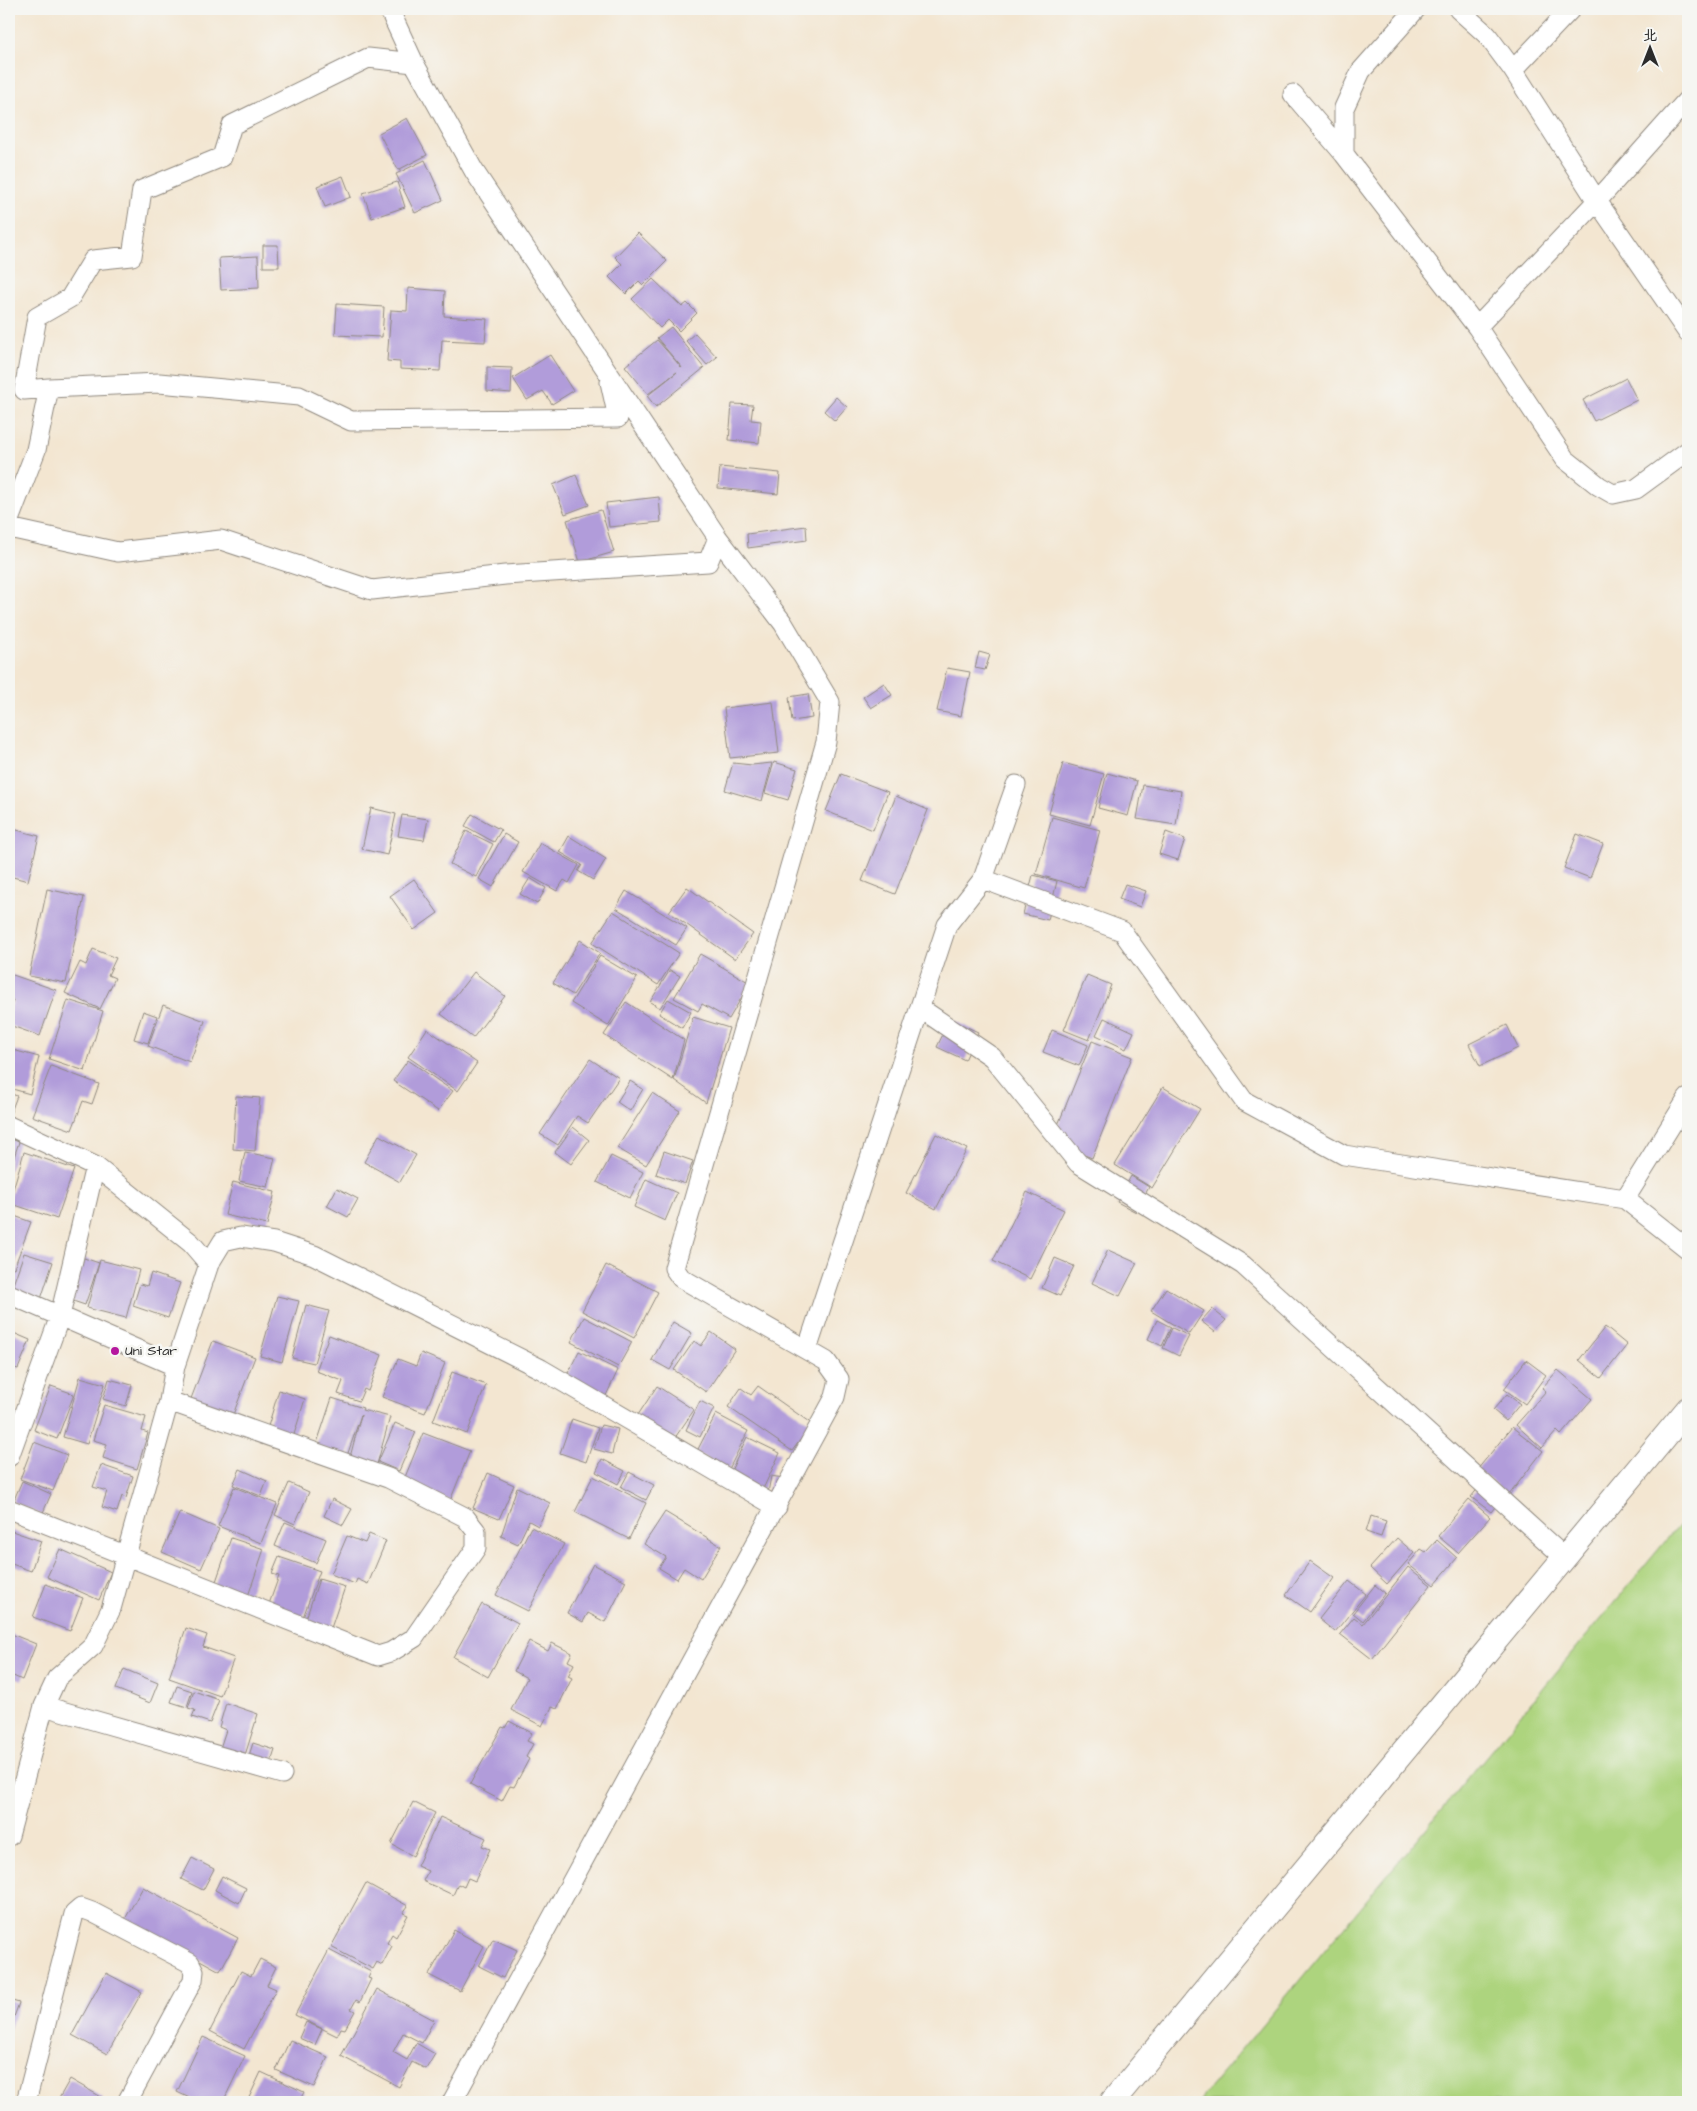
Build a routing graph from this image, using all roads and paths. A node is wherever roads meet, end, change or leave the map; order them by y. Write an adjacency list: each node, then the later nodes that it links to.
1 (389, 9): 5 (street)
2 (1416, 9): 9 (street)
3 (1458, 9): 6 (street)
4 (1571, 9): 6 (street)
5 (414, 63): 13 (street); 14 (street)
6 (1513, 70): 10 (street)
7 (1293, 94): 9 (street)
8 (1688, 99): 10 (street)
9 (1344, 154): 11 (street)
10 (1597, 201): 11 (street); 12 (street)
11 (1478, 327): 15 (street)
12 (1688, 333)
13 (607, 371): 14 (street); 18 (street)
14 (49, 388): 16 (street)
15 (1688, 451)
16 (9, 520)
17 (9, 528): 18 (street)
18 (718, 538): 30 (street)
19 (1016, 785): 20 (street)
20 (983, 880): 21 (street); 25 (street)
21 (920, 1008): 30 (street); 38 (street)
22 (1688, 1098): 25 (street)
23 (9, 1126): 24 (street)
24 (95, 1166): 27 (street); 29 (street)
25 (1625, 1199): 26 (street)
26 (1688, 1249)
27 (209, 1264): 31 (street); 35 (street)
28 (9, 1294): 29 (street)
29 (60, 1316): 31 (street); 34 (street)
30 (808, 1350): 35 (street)
31 (175, 1366): 32 (street)
32 (169, 1402): 37 (street); 37 (street)
33 (1688, 1409): 38 (street)
34 (9, 1457)
35 (777, 1507): 44 (street)
36 (9, 1509): 37 (street)
37 (126, 1556): 39 (street)
38 (1565, 1558): 45 (street)
39 (44, 1706): 40 (street); 41 (street)
40 (282, 1774)
41 (9, 1836)
42 (26, 2102): 43 (street)
43 (127, 2102)
44 (452, 2102)
45 (1112, 2102)

